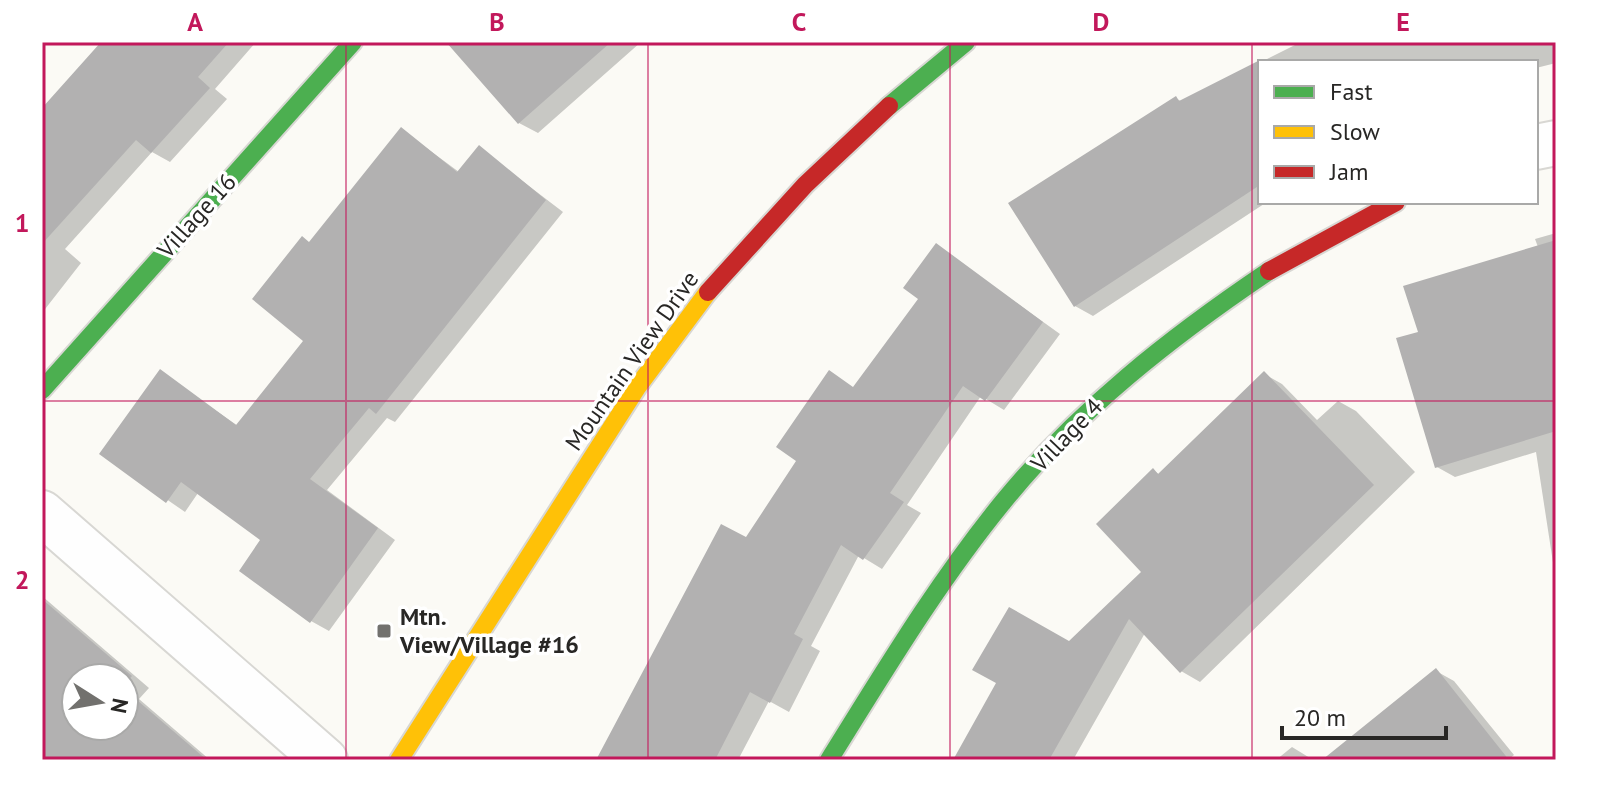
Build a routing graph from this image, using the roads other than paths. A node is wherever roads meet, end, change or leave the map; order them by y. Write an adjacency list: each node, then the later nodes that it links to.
1 (353, 42): 4 (street, Village 16)
2 (966, 42): 7 (street, Mountain View Drive)
3 (1392, 204): 8 (street, Village 4)
4 (42, 390)
5 (42, 513): 6 (street)
6 (325, 760)
7 (399, 760)
8 (829, 760)

